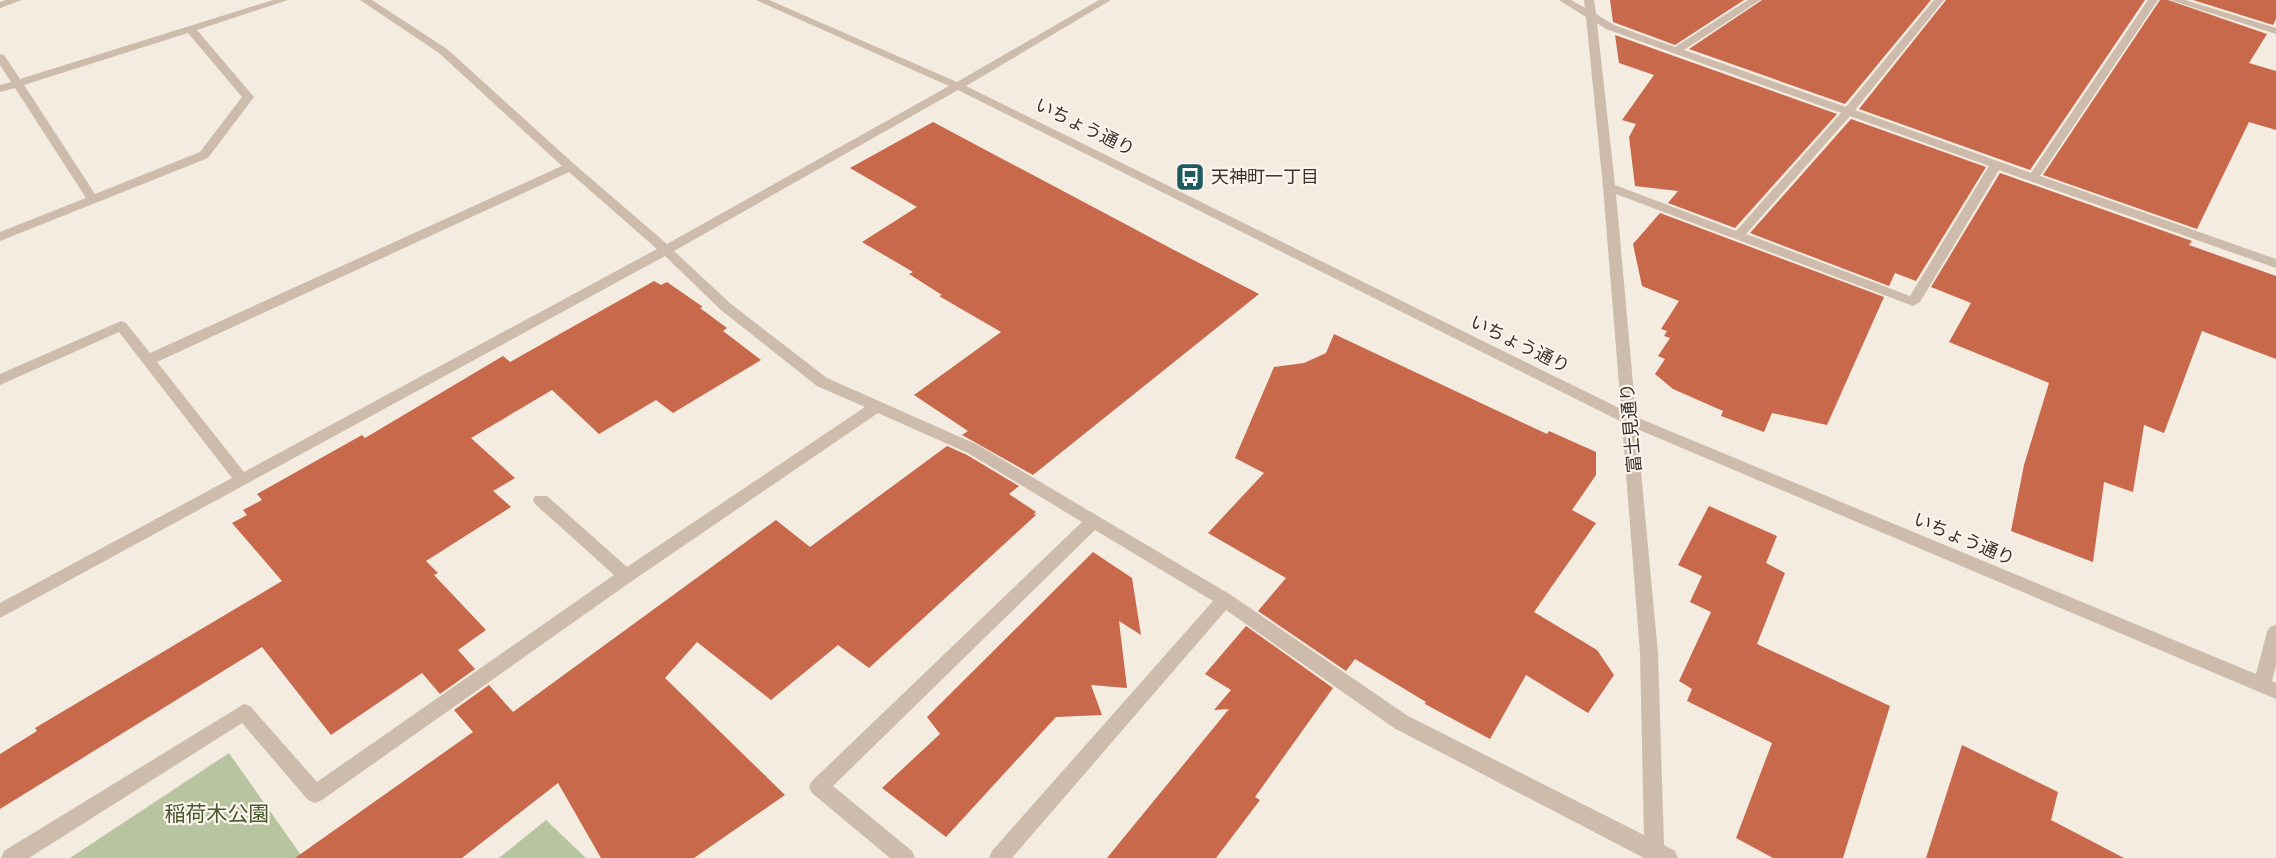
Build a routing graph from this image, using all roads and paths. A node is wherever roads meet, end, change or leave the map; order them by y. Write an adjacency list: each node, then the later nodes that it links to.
1 (17, 0): 12 (street)
2 (283, 0): 14 (street)
3 (365, 0): 23 (street)
4 (761, 0): 19 (street, いちょう通り)
5 (1106, 0): 19 (street)
6 (1564, 0): 13 (street)
7 (1589, 0): 13 (street, 富士見通り)
8 (1755, 0): 16 (street)
9 (1939, 0): 21 (street)
10 (2153, 0): 24 (street)
11 (2175, 0): 15 (street)
12 (0, 5)
13 (1591, 16): 16 (street); 25 (street, 富士見通り)
14 (190, 29): 18 (street); 26 (street)
15 (2276, 31)
16 (1677, 51): 21 (street)
17 (0, 57): 18 (street)
18 (17, 84): 20 (street); 26 (street)
19 (958, 86): 29 (street); 34 (street, いちょう通り)
20 (0, 89)
21 (1848, 112): 22 (street); 27 (street)
22 (1995, 165): 24 (street); 27 (street)
23 (570, 166): 29 (street); 31 (street)
24 (2033, 178): 30 (street)
25 (1609, 187): 27 (street); 34 (street, 富士見通り)
26 (93, 200): 28 (street)
27 (1738, 236)
28 (0, 237)
29 (666, 250): 33 (street); 35 (street)
30 (2276, 264)
31 (148, 360): 32 (street); 35 (street)
32 (0, 380)
33 (877, 406): 37 (street); 38 (street)
34 (1630, 420): 42 (street, いちょう通り); 43 (street, 富士見通り)
35 (240, 478): 40 (street)
36 (540, 500): 38 (street)
37 (1093, 522): 39 (street); 45 (street)
38 (626, 576): 44 (street)
39 (1225, 600): 43 (street); 46 (street)
40 (0, 610)
41 (2276, 633): 42 (street)
42 (2269, 688)
43 (1659, 856)
44 (11, 858)
45 (905, 858)
46 (999, 858)

